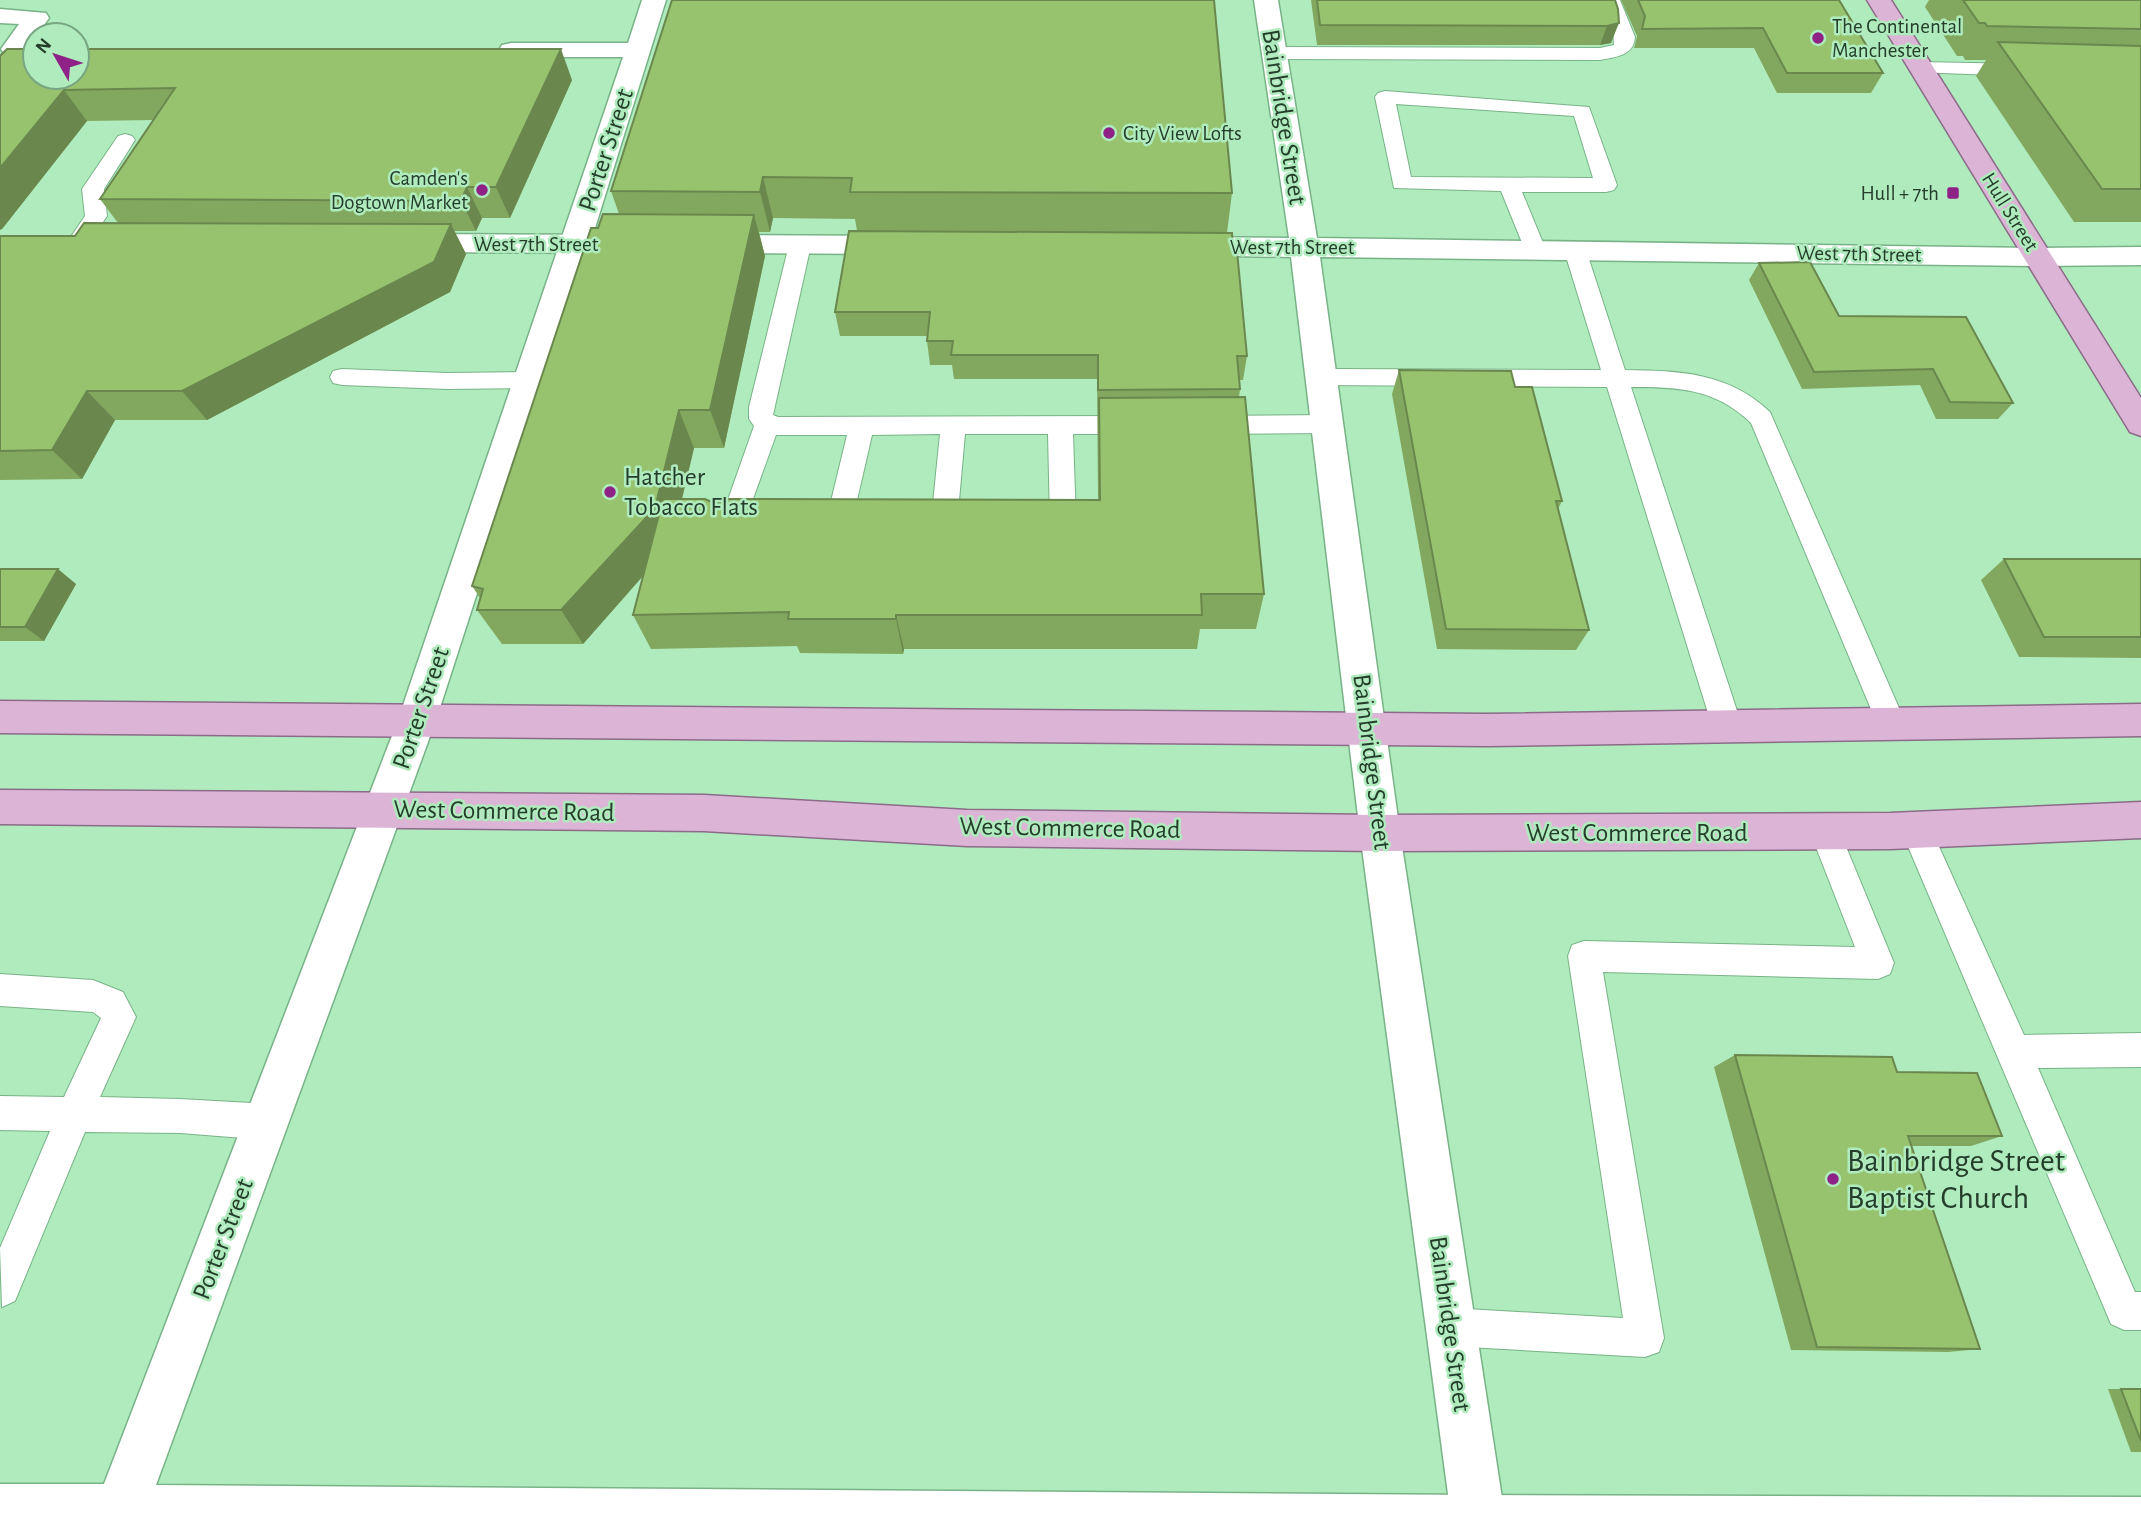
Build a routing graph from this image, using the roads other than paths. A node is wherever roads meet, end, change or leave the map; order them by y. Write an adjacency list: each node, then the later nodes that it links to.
1 (653, 0): 8 (street, Porter Street)
2 (1266, 0): 9 (street, Bainbridge Street)
3 (1611, 0): 9 (lane)
4 (1879, 0): 11 (main road, Hull Street)
5 (45, 9): 6 (street); 10 (street)
6 (0, 16)
7 (487, 50): 8 (street)
8 (638, 50): 17 (street, Porter Street)
9 (1274, 52): 21 (street, Bainbridge Street)
10 (16, 54)
11 (1921, 68): 12 (lane); 25 (main road, Hull Street)
12 (2047, 70)
13 (125, 140): 15 (lane)
14 (1509, 185): 14 (lane); 22 (lane)
15 (80, 241)
16 (383, 243): 17 (street, West 7th Street)
17 (576, 244): 18 (street, West 7th Street); 28 (street, Porter Street)
18 (800, 245): 19 (street, West 7th Street); 30 (lane)
19 (924, 245)
20 (1158, 246): 21 (street, West 7th Street)
21 (1304, 246): 22 (street, West 7th Street); 27 (street, Bainbridge Street)
22 (1535, 250): 23 (street, West 7th Street)
23 (1575, 250): 25 (street, West 7th Street); 29 (lane)
24 (2141, 256): 25 (street, West 7th Street)
25 (2038, 257): 32 (main road, Hull Street)
26 (342, 377): 28 (lane)
27 (1321, 377): 29 (lane); 31 (street, Bainbridge Street)
28 (531, 380): 43 (street, Porter Street)
29 (1617, 380): 45 (lane); 46 (lane)
30 (768, 422): 33 (lane); 41 (lane)
31 (1327, 424): 37 (lane); 47 (street, Bainbridge Street)
32 (2141, 424)
33 (862, 425): 34 (lane); 39 (lane)
34 (953, 425): 35 (lane); 40 (lane)
35 (1060, 425): 36 (lane); 38 (lane)
36 (1164, 425)
37 (1190, 425)
38 (1063, 521)
39 (839, 522)
40 (944, 523)
41 (731, 528)
42 (0, 717): 43 (main road)
43 (417, 720): 47 (main road); 49 (street, Porter Street)
44 (2141, 720): 45 (main road)
45 (1891, 724): 46 (main road)
46 (1727, 726): 47 (main road)
47 (1367, 729): 53 (street, Bainbridge Street)
48 (0, 807): 49 (main road, West Commerce Road)
49 (386, 809): 53 (main road, West Commerce Road); 59 (street, Porter Street)
50 (2141, 820): 51 (main road, West Commerce Road)
51 (1916, 830): 52 (main road, West Commerce Road); 56 (lane)
52 (1825, 832): 53 (main road, West Commerce Road); 62 (lane)
53 (1380, 833): 62 (street, Bainbridge Street)
54 (0, 990): 58 (lane)
55 (2141, 1049): 56 (lane)
56 (2014, 1052): 61 (lane)
57 (0, 1114): 58 (lane)
58 (74, 1115): 59 (lane); 60 (lane)
59 (267, 1122): 64 (street, Porter Street)
60 (2, 1289)
61 (2141, 1311)
62 (1450, 1327): 65 (street, Bainbridge Street)
63 (0, 1510): 64 (street)
64 (117, 1518): 65 (street)
65 (1479, 1523): 66 (street)
66 (2141, 1524)

